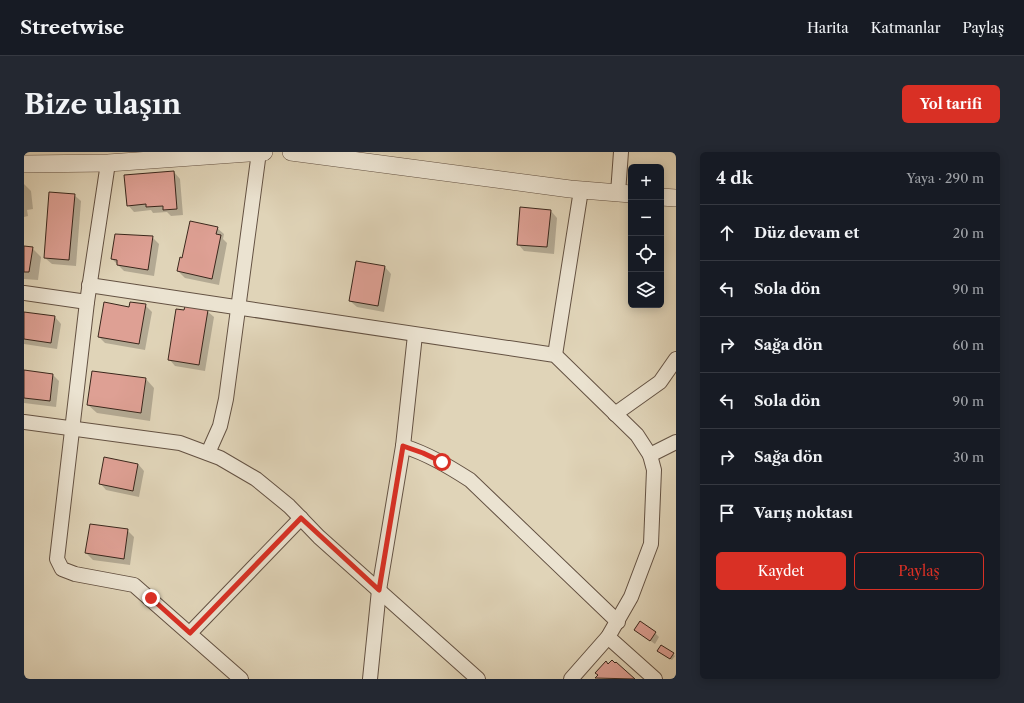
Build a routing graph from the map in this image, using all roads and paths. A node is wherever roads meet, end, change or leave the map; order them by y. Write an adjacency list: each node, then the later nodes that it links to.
1 (259, 152): 2 (street); 5 (street); 14 (street)
2 (264, 152)
3 (291, 152): 7 (street)
4 (621, 152): 8 (street)
5 (108, 163): 6 (street); 11 (street)
6 (24, 164)
7 (581, 190): 8 (street); 16 (street)
8 (625, 193)
9 (664, 197): 10 (street)
10 (676, 198)
11 (89, 285): 13 (street); 14 (street)
12 (24, 293): 13 (street)
13 (87, 302): 20 (street)
14 (238, 307): 15 (street); 23 (street)
15 (415, 335): 16 (street); 22 (street)
16 (555, 355): 18 (street)
17 (676, 359): 18 (street)
18 (615, 414): 24 (street)
19 (24, 422): 20 (street)
20 (71, 428): 23 (street); 28 (street)
21 (676, 442): 24 (street)
22 (403, 446): 26 (street); 27 (street)
23 (208, 453): 25 (street)
24 (650, 455): 27 (street)
25 (301, 518): 26 (street); 28 (street)
26 (379, 590): 31 (street); 32 (street)
27 (618, 622): 29 (street)
28 (190, 633): 30 (street)
29 (608, 637): 33 (street); 34 (street)
30 (242, 679)
31 (370, 679)
32 (478, 679)
33 (571, 679)
34 (655, 679)

